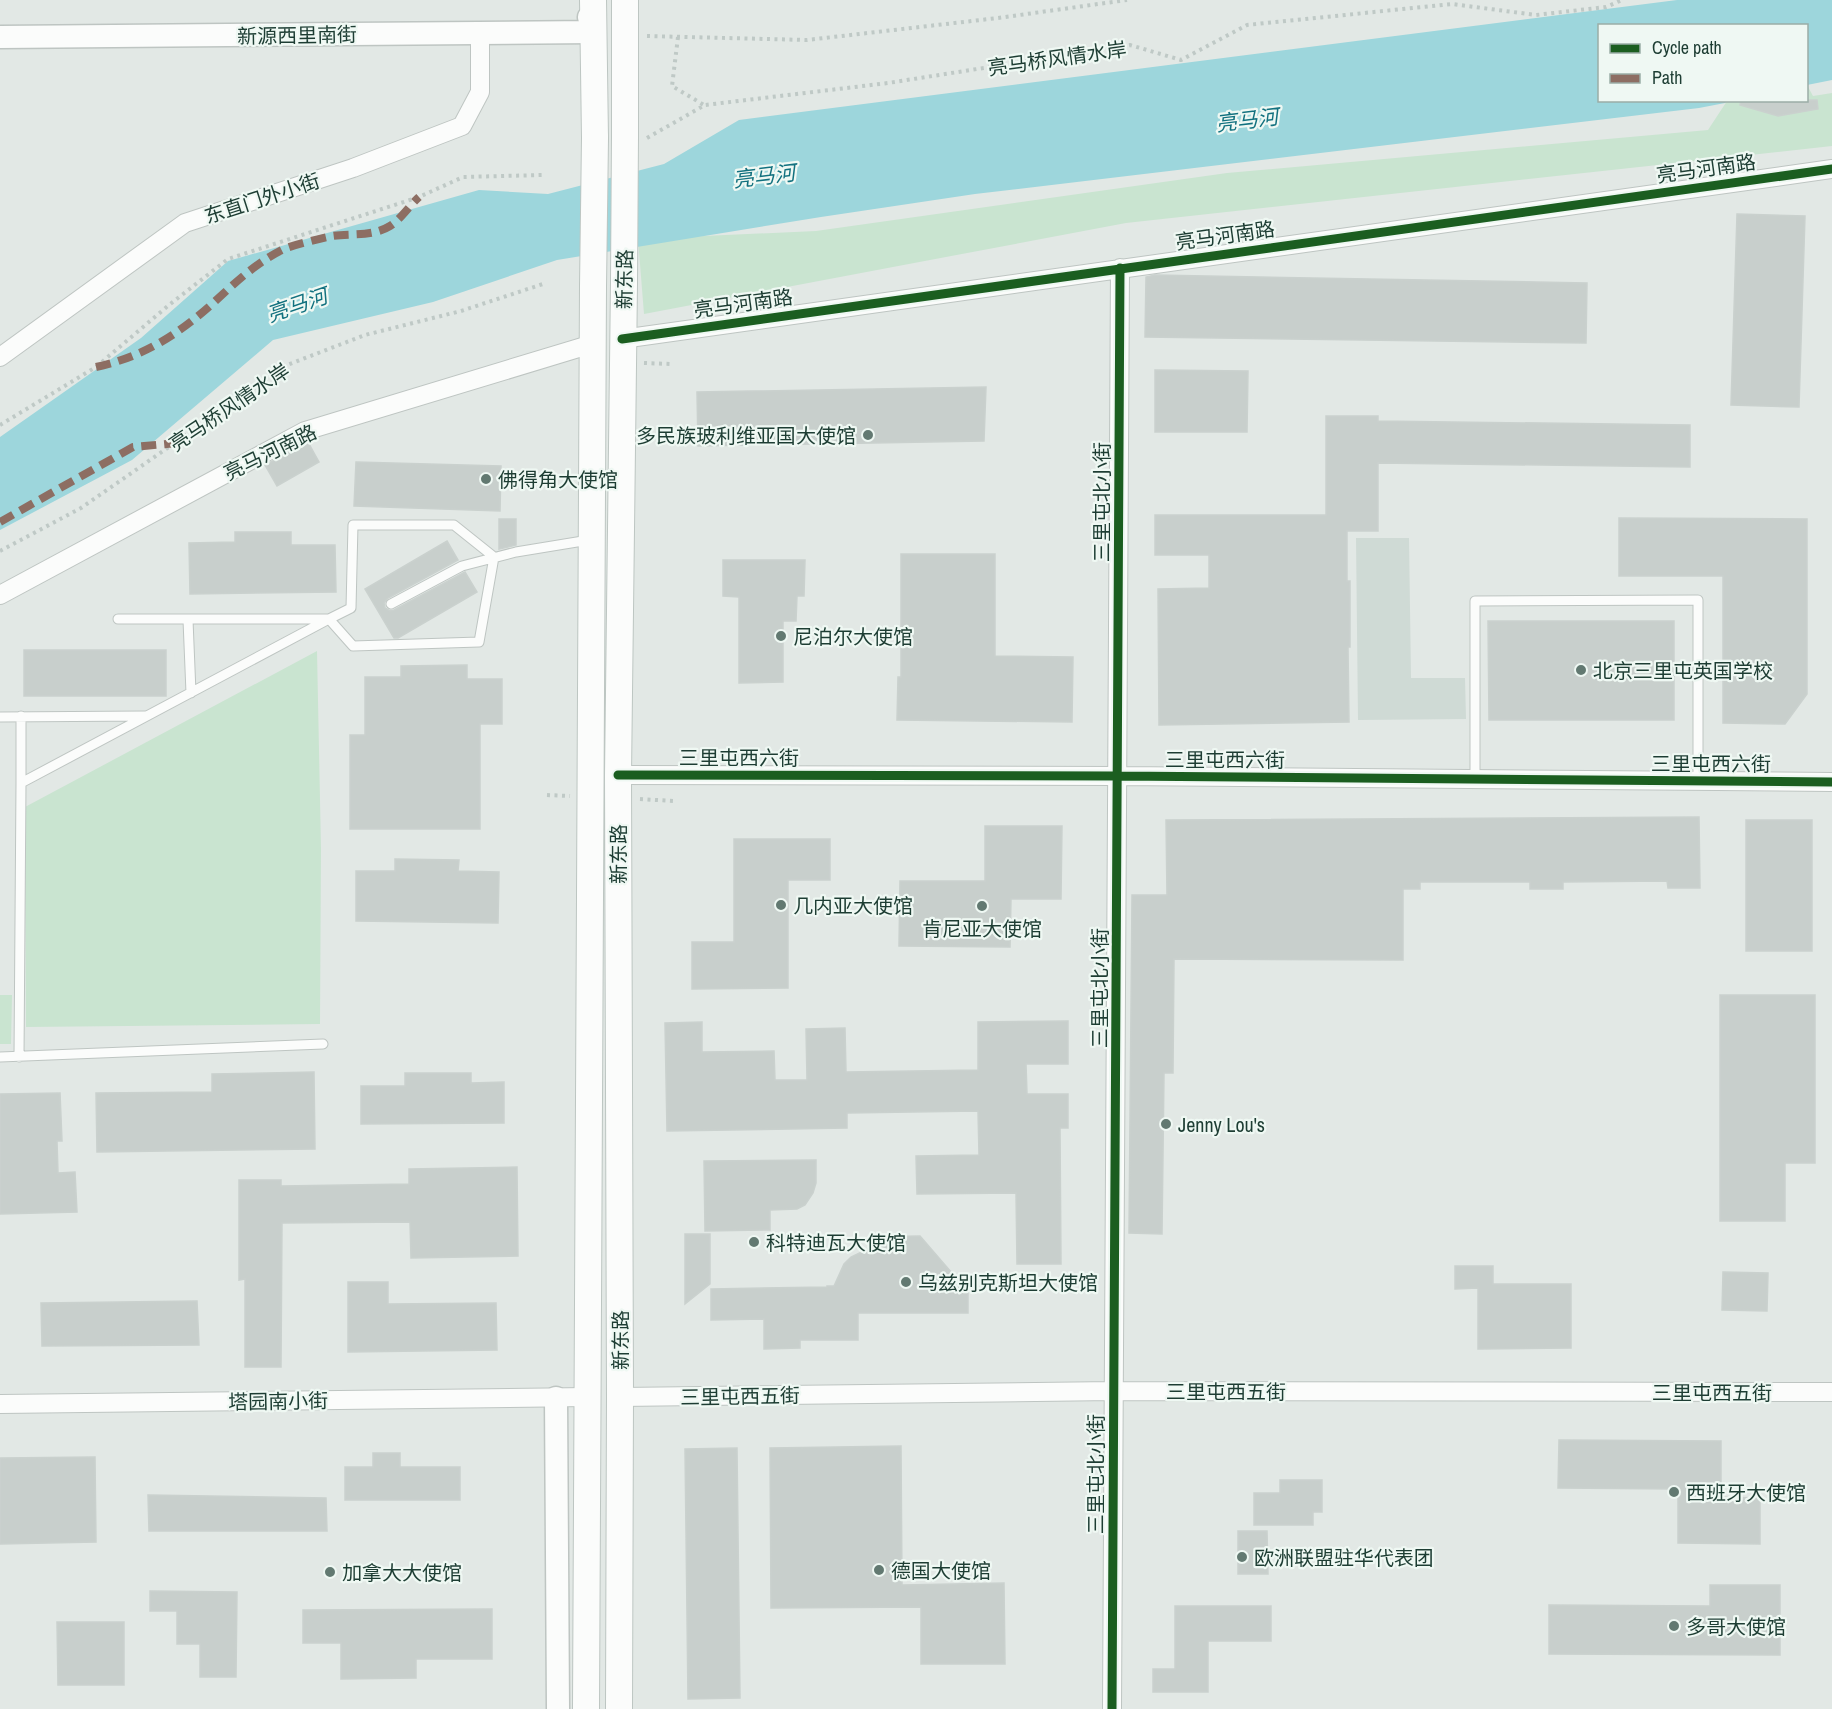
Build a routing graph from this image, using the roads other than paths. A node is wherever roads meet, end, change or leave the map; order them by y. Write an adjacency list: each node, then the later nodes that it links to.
1 (583, 0): 4 (street)
2 (593, 0): 4 (main road, 新东路)
3 (625, 0): 9 (main road, 新东路, bridge)
4 (594, 32): 5 (street, 新源西里南街); 10 (main road, 新东路, bridge)
5 (480, 33): 6 (street, 新源西里南街); 11 (street, 东直门外小街)
6 (0, 38)
7 (1832, 169): 8 (street, 亮马河南路)
8 (1120, 268): 9 (street, 亮马河南路); 24 (street, 三里屯北小街)
9 (622, 339): 23 (main road, 新东路)
10 (592, 344): 12 (main road, 新东路); 14 (street, 亮马河南路)
11 (0, 357)
12 (591, 539): 13 (lane); 36 (main road, 新东路)
13 (494, 557): 15 (lane); 17 (lane); 17 (lane)
14 (0, 595)
15 (391, 604)
16 (118, 619): 18 (lane)
17 (329, 619): 18 (lane); 19 (lane)
18 (188, 620): 19 (lane)
19 (191, 693): 21 (lane)
20 (21, 716): 21 (lane); 22 (lane); 28 (lane)
21 (147, 716): 28 (lane)
22 (0, 717)
23 (618, 775): 24 (street, 三里屯西六街); 34 (main road, 新东路)
24 (1118, 776): 25 (street, 三里屯西六街); 32 (street, 三里屯北小街)
25 (1475, 779): 26 (street, 三里屯西六街); 26 (lane)
26 (1698, 781): 27 (street, 三里屯西六街)
27 (1832, 782)
28 (21, 783): 31 (lane)
29 (322, 1044): 31 (lane)
30 (0, 1057): 31 (lane)
31 (18, 1057)
32 (1113, 1391): 33 (street, 三里屯西五街); 34 (street, 三里屯西五街); 41 (street, 三里屯北小街)
33 (1832, 1392)
34 (620, 1397): 40 (main road, 新东路)
35 (556, 1398): 36 (street, 塔园南小街); 37 (street, 塔园南小街); 38 (street)
36 (587, 1398): 39 (main road, 新东路)
37 (0, 1404)
38 (558, 1709)
39 (586, 1709)
40 (619, 1709)
41 (1112, 1709)

